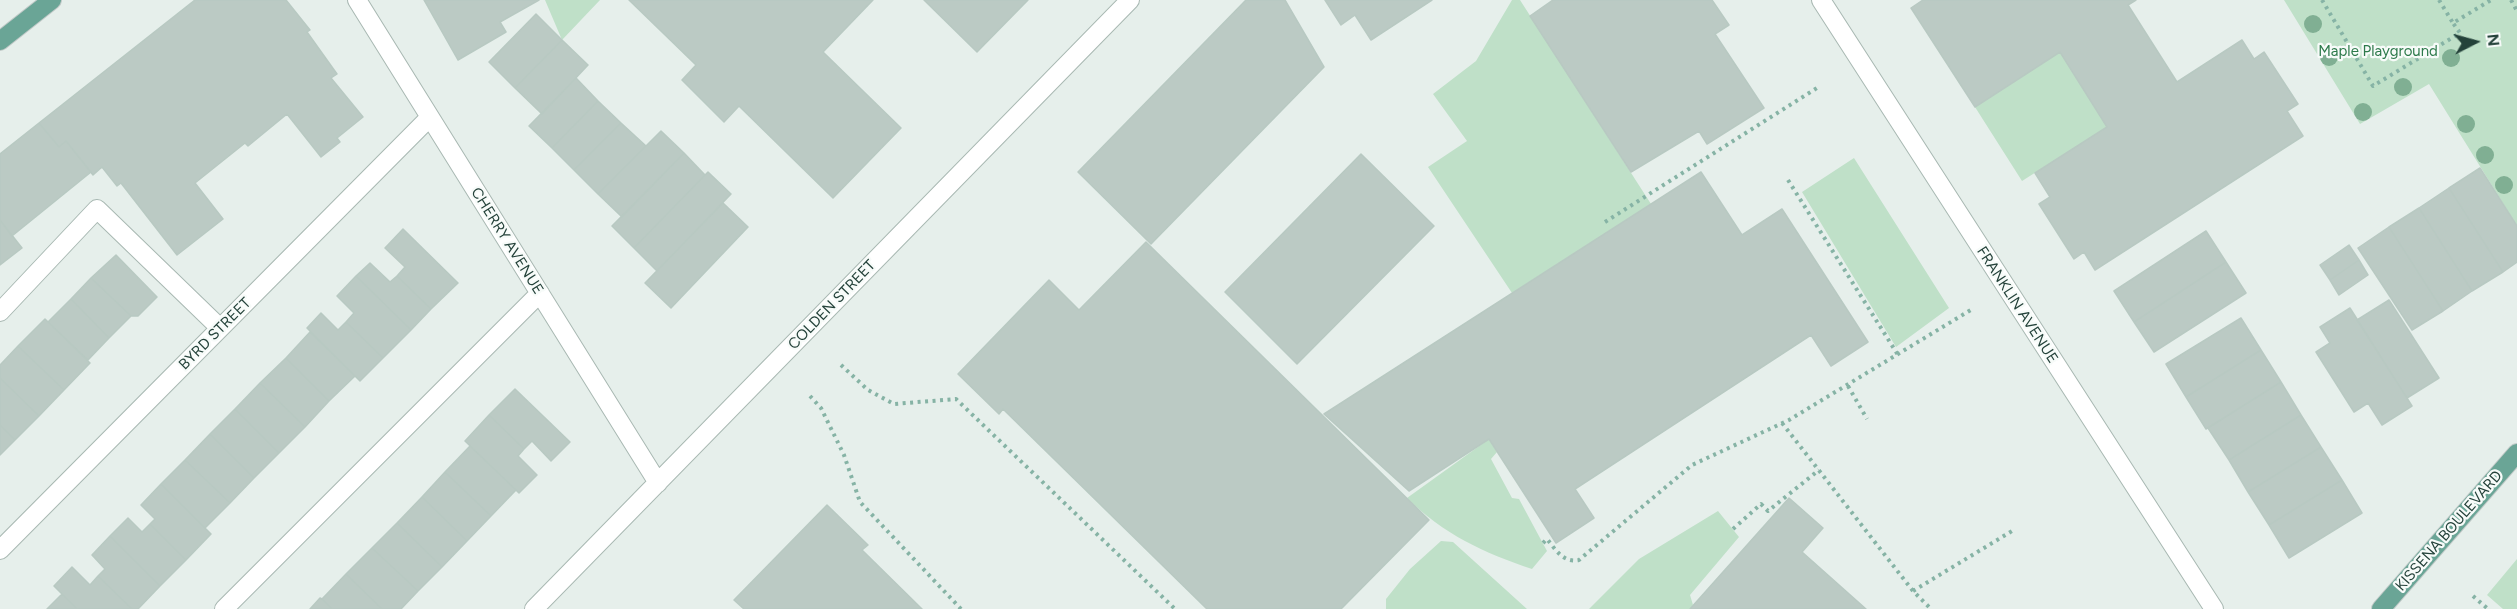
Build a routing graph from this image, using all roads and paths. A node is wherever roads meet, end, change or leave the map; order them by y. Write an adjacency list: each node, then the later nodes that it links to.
1 (52, 0): 11 (main road)
2 (357, 0): 13 (street, CHERRY AVENUE)
3 (1130, 0): 28 (street, COLDEN STREET)
4 (1821, 0): 40 (street, FRANKLIN AVENUE)
5 (2322, 0): 10 (path)
6 (2439, 0): 10 (path)
7 (2491, 0): 10 (path)
8 (2511, 0): 9 (path)
9 (2517, 11)
10 (2453, 23)
11 (0, 41)
12 (1820, 86): 15 (path)
13 (430, 117): 16 (street, CHERRY AVENUE); 19 (street, BYRD STREET)
14 (1788, 180): 20 (path)
15 (1605, 222)
16 (540, 293): 28 (street, CHERRY AVENUE); 35 (street)
17 (1974, 308): 20 (path)
18 (0, 312): 19 (street)
19 (220, 328): 32 (street, BYRD STREET)
20 (1898, 355): 22 (path)
21 (841, 365): 38 (path)
22 (1848, 386): 24 (path); 25 (path)
23 (810, 396): 37 (path)
24 (1867, 419)
25 (1782, 423): 27 (path); 31 (path)
26 (2517, 453): 41 (main road, KISSENA BOULEVARD)
27 (1819, 470): 29 (path); 33 (path)
28 (657, 483): 36 (street, COLDEN STREET)
29 (1733, 529)
30 (2012, 531): 33 (path)
31 (1543, 543)
32 (0, 550)
33 (1913, 591): 39 (path)
34 (2473, 596): 42 (path)
35 (224, 609)
36 (534, 609)
37 (961, 609)
38 (1175, 609)
39 (1931, 609)
40 (2214, 609)
41 (2381, 609)
42 (2488, 609)

